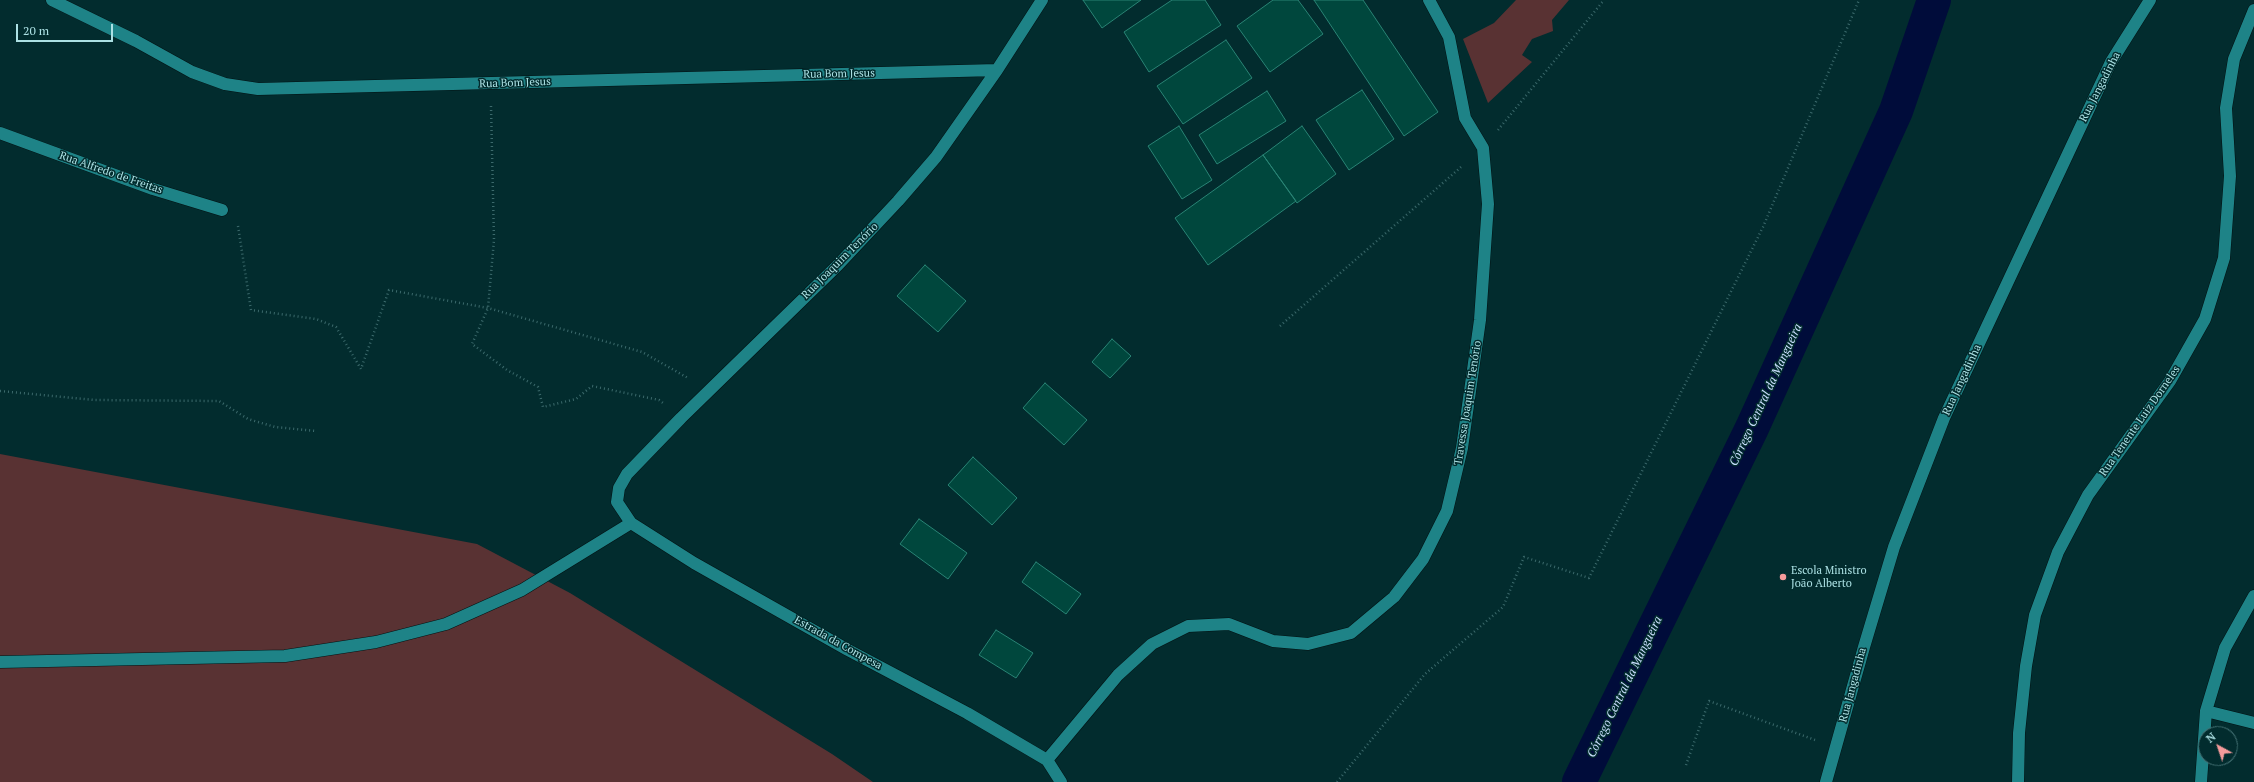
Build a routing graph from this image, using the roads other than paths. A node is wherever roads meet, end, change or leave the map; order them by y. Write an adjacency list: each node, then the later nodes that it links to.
1 (52, 0): 6 (street, Rua Bom Jesus)
2 (1042, 0): 6 (street, Rua Joaquim Tenório)
3 (1429, 0): 15 (street, Travessa Joaquim Tenório)
4 (2150, 0): 17 (street, Rua Jangadinha)
5 (2254, 10): 18 (street, Rua Tenente Luiz Dorneles)
6 (998, 70): 9 (street, Rua Joaquim Tenório)
7 (0, 133): 8 (street, Rua Alfredo de Freitas)
8 (222, 210)
9 (617, 502): 10 (street, Estrada da Compesa)
10 (631, 523): 12 (street); 15 (street, Estrada da Compesa)
11 (2254, 596): 13 (street)
12 (0, 662)
13 (2206, 711): 14 (street); 19 (street)
14 (2254, 723)
15 (1047, 760): 16 (street, Estrada da Compesa)
16 (1060, 782)
17 (1826, 782)
18 (2018, 782)
19 (2201, 782)

